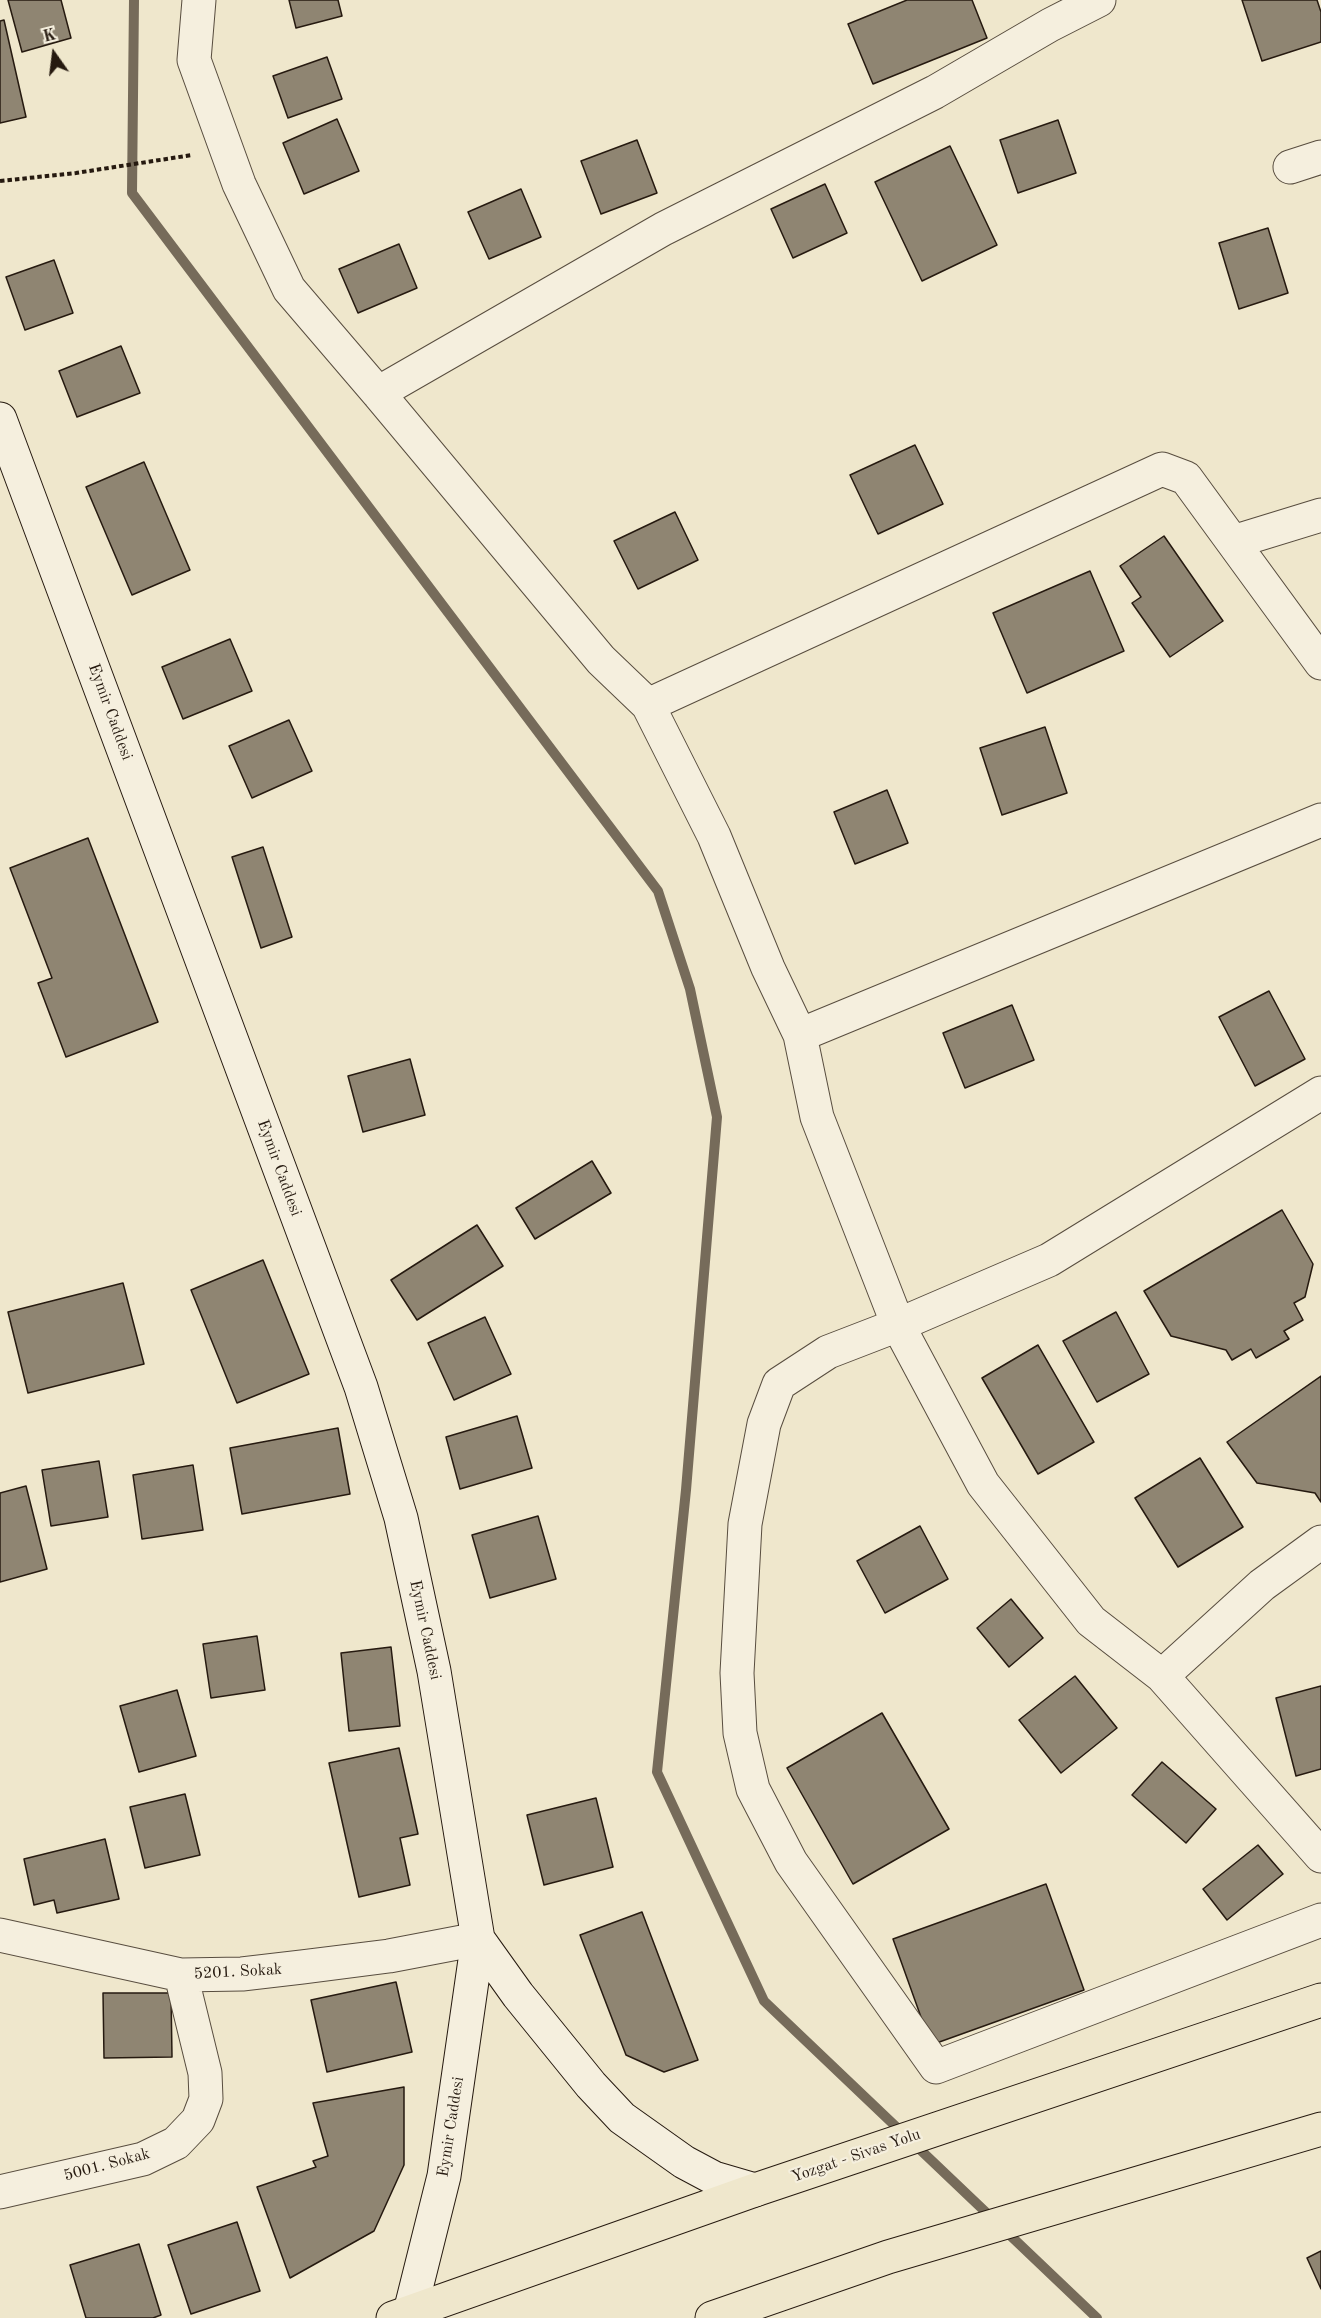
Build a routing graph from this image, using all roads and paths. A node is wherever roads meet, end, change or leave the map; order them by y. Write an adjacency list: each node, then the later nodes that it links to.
1 (199, 0): 8 (street)
2 (1099, 0): 3 (street)
3 (1045, 12): 8 (street)
4 (1321, 157): 6 (street)
5 (158, 161): 7 (path)
6 (1290, 166)
7 (0, 181)
8 (378, 393): 13 (street)
9 (0, 418): 23 (street, Eymir Caddesi)
10 (1321, 515): 11 (street)
11 (1233, 542): 12 (street); 13 (street)
12 (1321, 663)
13 (648, 705): 15 (street)
14 (1321, 820): 15 (street)
15 (800, 1035): 17 (street)
16 (1321, 1093): 17 (street)
17 (898, 1325): 19 (street); 21 (street)
18 (1321, 1542): 19 (street)
19 (1162, 1676): 20 (street)
20 (1321, 1856)
21 (1321, 1920)
22 (0, 1935): 24 (street, 5201. Sokak)
23 (478, 1939): 24 (street, 5201. Sokak); 27 (street, Eymir Caddesi); 29 (street, Eymir Caddesi)
24 (181, 1975): 28 (street, 5001. Sokak)
25 (1321, 2000): 27 (highway, Yozgat - Sivas Yolu)
26 (1321, 2129): 30 (highway)
27 (755, 2190): 29 (highway, Yozgat - Sivas Yolu)
28 (0, 2192)
29 (401, 2315)
30 (712, 2318)

